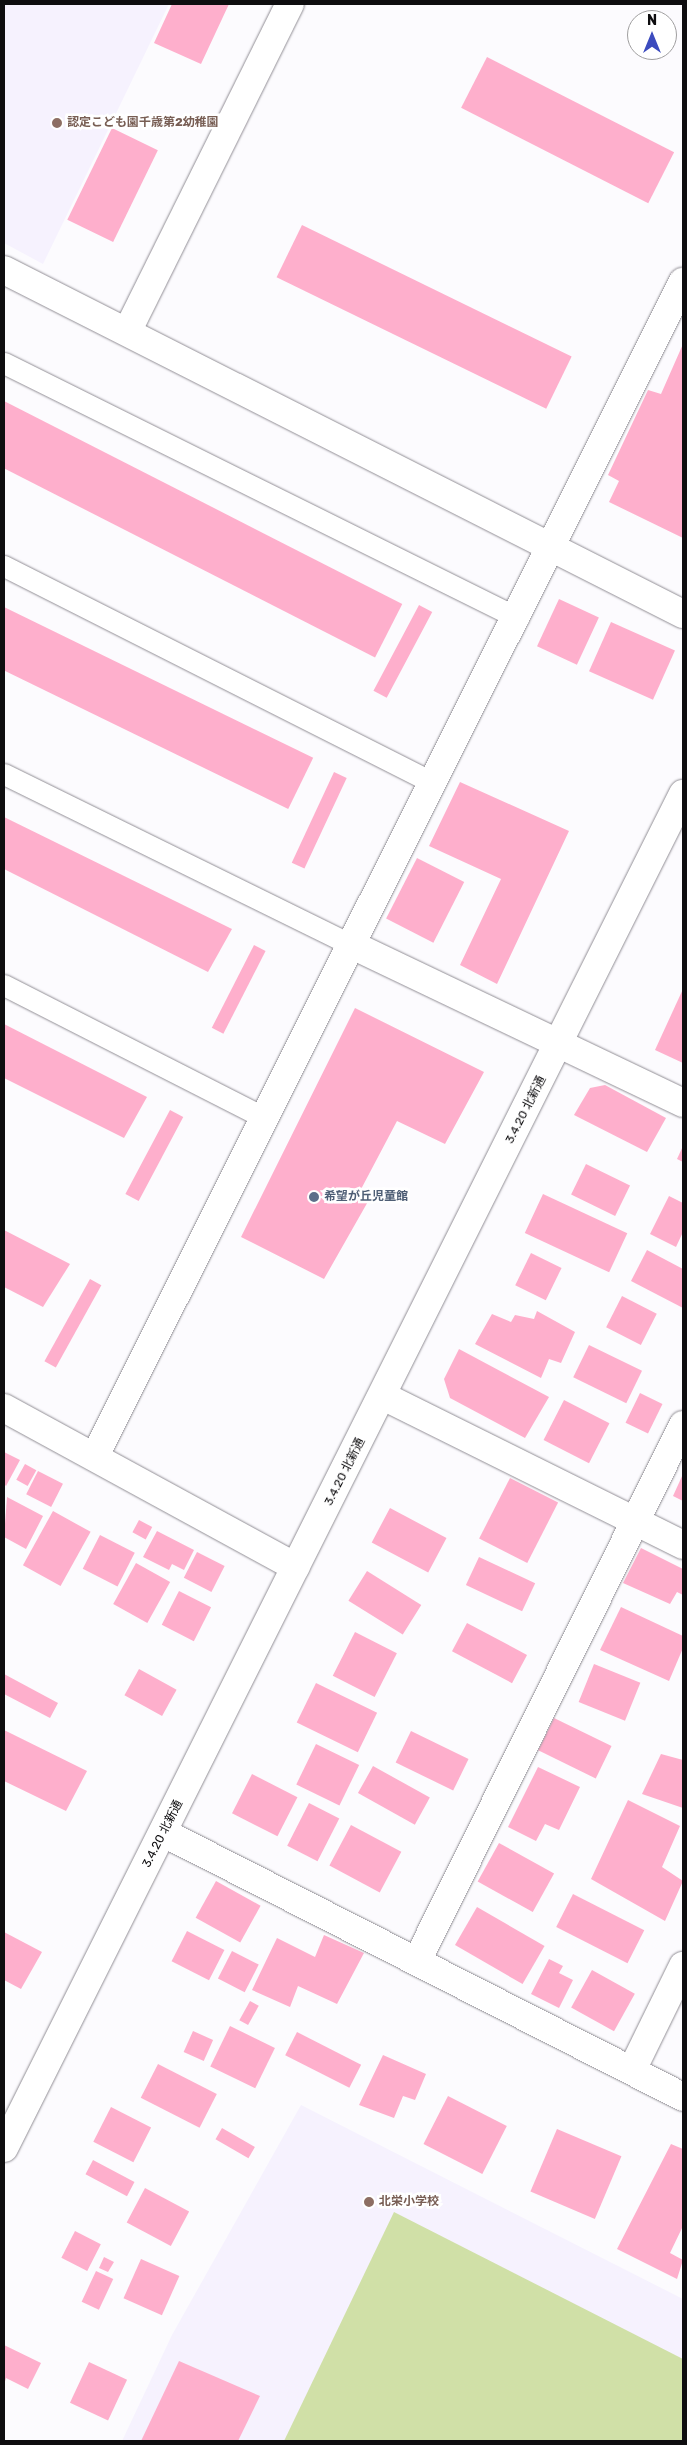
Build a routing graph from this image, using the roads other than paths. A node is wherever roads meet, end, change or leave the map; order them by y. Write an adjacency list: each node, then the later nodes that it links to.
1 (290, 4): 4 (street)
2 (4, 270): 4 (street)
3 (683, 282): 6 (street)
4 (128, 330): 6 (street)
5 (4, 362): 9 (lane)
6 (553, 548): 8 (street); 9 (street)
7 (4, 566): 11 (lane)
8 (683, 614)
9 (518, 618): 11 (street)
10 (4, 774): 13 (lane)
11 (434, 783): 13 (street)
12 (683, 794): 15 (street, 3.4.20 北新通)
13 (352, 945): 15 (street); 17 (street)
14 (4, 985): 17 (lane)
15 (559, 1043): 16 (street); 18 (street, 3.4.20 北新通)
16 (683, 1103)
17 (265, 1118): 21 (street)
18 (383, 1396): 22 (street); 24 (street, 3.4.20 北新通)
19 (4, 1408): 21 (street)
20 (683, 1425): 22 (street)
21 (96, 1454): 24 (street)
22 (635, 1521): 23 (street); 26 (street)
23 (683, 1545)
24 (296, 1567): 25 (street, 3.4.20 北新通)
25 (164, 1833): 26 (street); 30 (street, 3.4.20 北新通)
26 (418, 1959): 28 (street)
27 (683, 1966): 28 (street)
28 (632, 2070): 29 (street)
29 (683, 2097)
30 (4, 2148)

